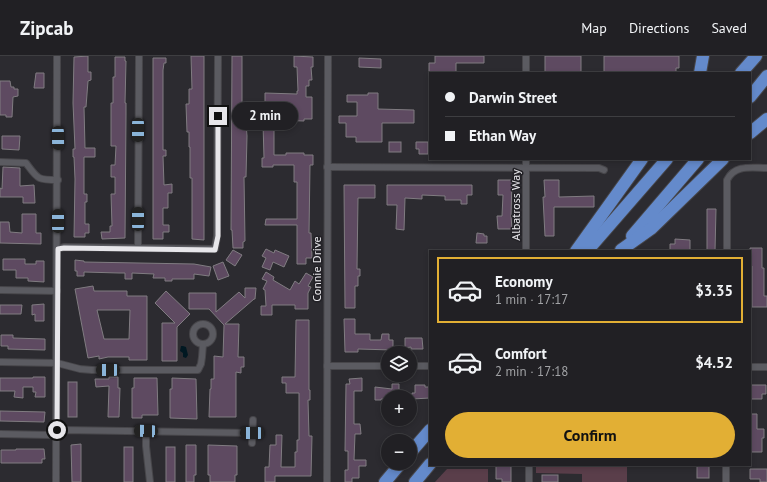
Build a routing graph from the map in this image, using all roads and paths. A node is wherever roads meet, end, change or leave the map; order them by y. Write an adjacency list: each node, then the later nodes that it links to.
1 (57, 56): 25 (street)
2 (139, 56): 26 (street)
3 (218, 56): 26 (street)
4 (328, 56): 21 (street, Connie Drive)
5 (526, 56): 8 (street)
6 (702, 56): 9 (highway)
7 (755, 57): 10 (highway)
8 (526, 72)
9 (700, 72)
10 (742, 72)
11 (767, 76): 12 (highway)
12 (751, 96)
13 (767, 119): 14 (highway)
14 (751, 132)
15 (526, 160): 22 (street, Albatross Way)
16 (641, 160): 29 (highway)
17 (666, 160): 30 (highway)
18 (697, 160): 31 (highway)
19 (722, 160): 32 (highway)
20 (0, 162): 25 (street)
21 (327, 167): 22 (street); 39 (street, Connie Drive)
22 (526, 168): 24 (street); 28 (street, Albatross Way)
23 (767, 168): 33 (street)
24 (604, 170)
25 (58, 180): 27 (street)
26 (138, 248): 27 (street)
27 (58, 249): 35 (street)
28 (526, 250)
29 (577, 250)
30 (588, 250)
31 (621, 250)
32 (621, 250)
33 (726, 250)
34 (0, 290): 35 (street)
35 (58, 291): 38 (street)
36 (203, 344): 38 (street)
37 (0, 362): 38 (street)
38 (57, 363): 46 (street)
39 (327, 366): 40 (street); 59 (street, Connie Drive)
40 (381, 366)
41 (417, 366): 42 (street)
42 (429, 366)
43 (751, 367): 44 (street)
44 (767, 367)
45 (252, 420): 49 (street)
46 (57, 430): 47 (street); 50 (street); 57 (street)
47 (146, 431): 49 (street); 58 (street)
48 (429, 431): 52 (highway)
49 (252, 433): 51 (street)
50 (0, 434)
51 (252, 443)
52 (417, 445)
53 (429, 465): 61 (highway)
54 (529, 466): 62 (street)
55 (726, 466): 63 (street)
56 (395, 470): 60 (highway)
57 (56, 482)
58 (150, 482)
59 (327, 482)
60 (385, 482)
61 (414, 482)
62 (529, 482)
63 (726, 482)

